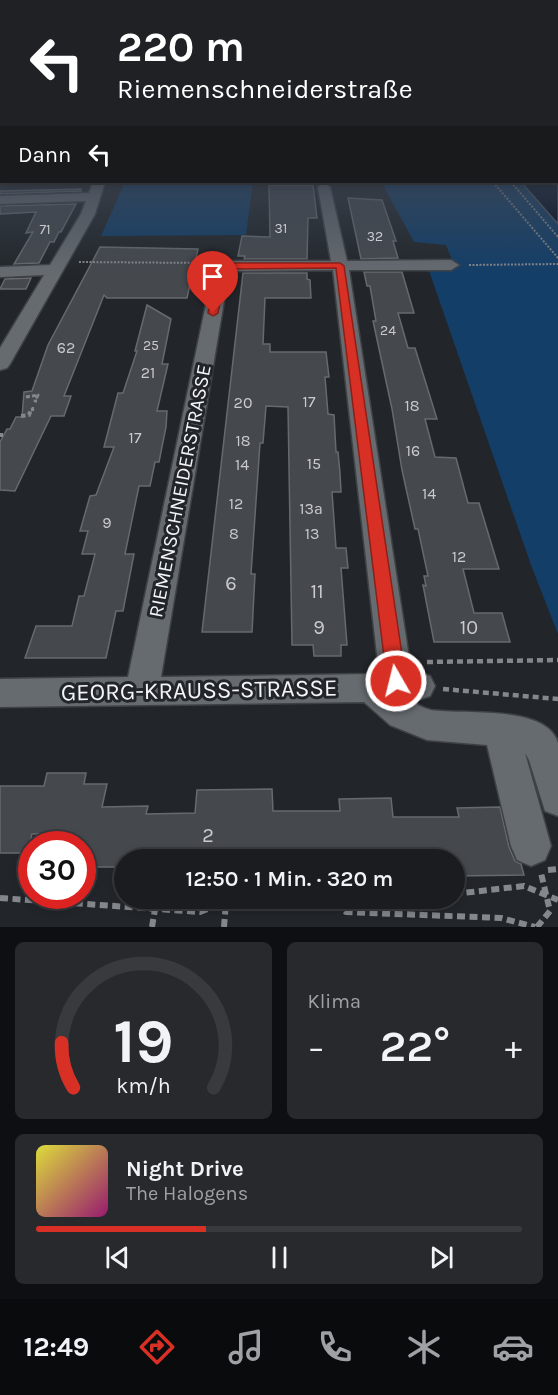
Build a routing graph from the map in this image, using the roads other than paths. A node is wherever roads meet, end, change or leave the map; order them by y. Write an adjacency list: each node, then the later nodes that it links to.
1 (95, 189): 4 (street)
2 (97, 189): 7 (street)
3 (324, 189): 6 (street)
4 (0, 200)
5 (451, 265): 6 (street)
6 (340, 266): 10 (street); 11 (street, RIEMENSCHNEIDERSTRASSE)
7 (55, 270): 8 (street); 9 (street)
8 (0, 273)
9 (0, 364)
10 (395, 685): 11 (street, GEORG-KRAUSS-STRASSE); 13 (street)
11 (142, 690): 12 (street, GEORG-KRAUSS-STRASSE)
12 (0, 693)
13 (501, 730): 14 (street); 15 (street)
14 (558, 798)
15 (545, 858)

